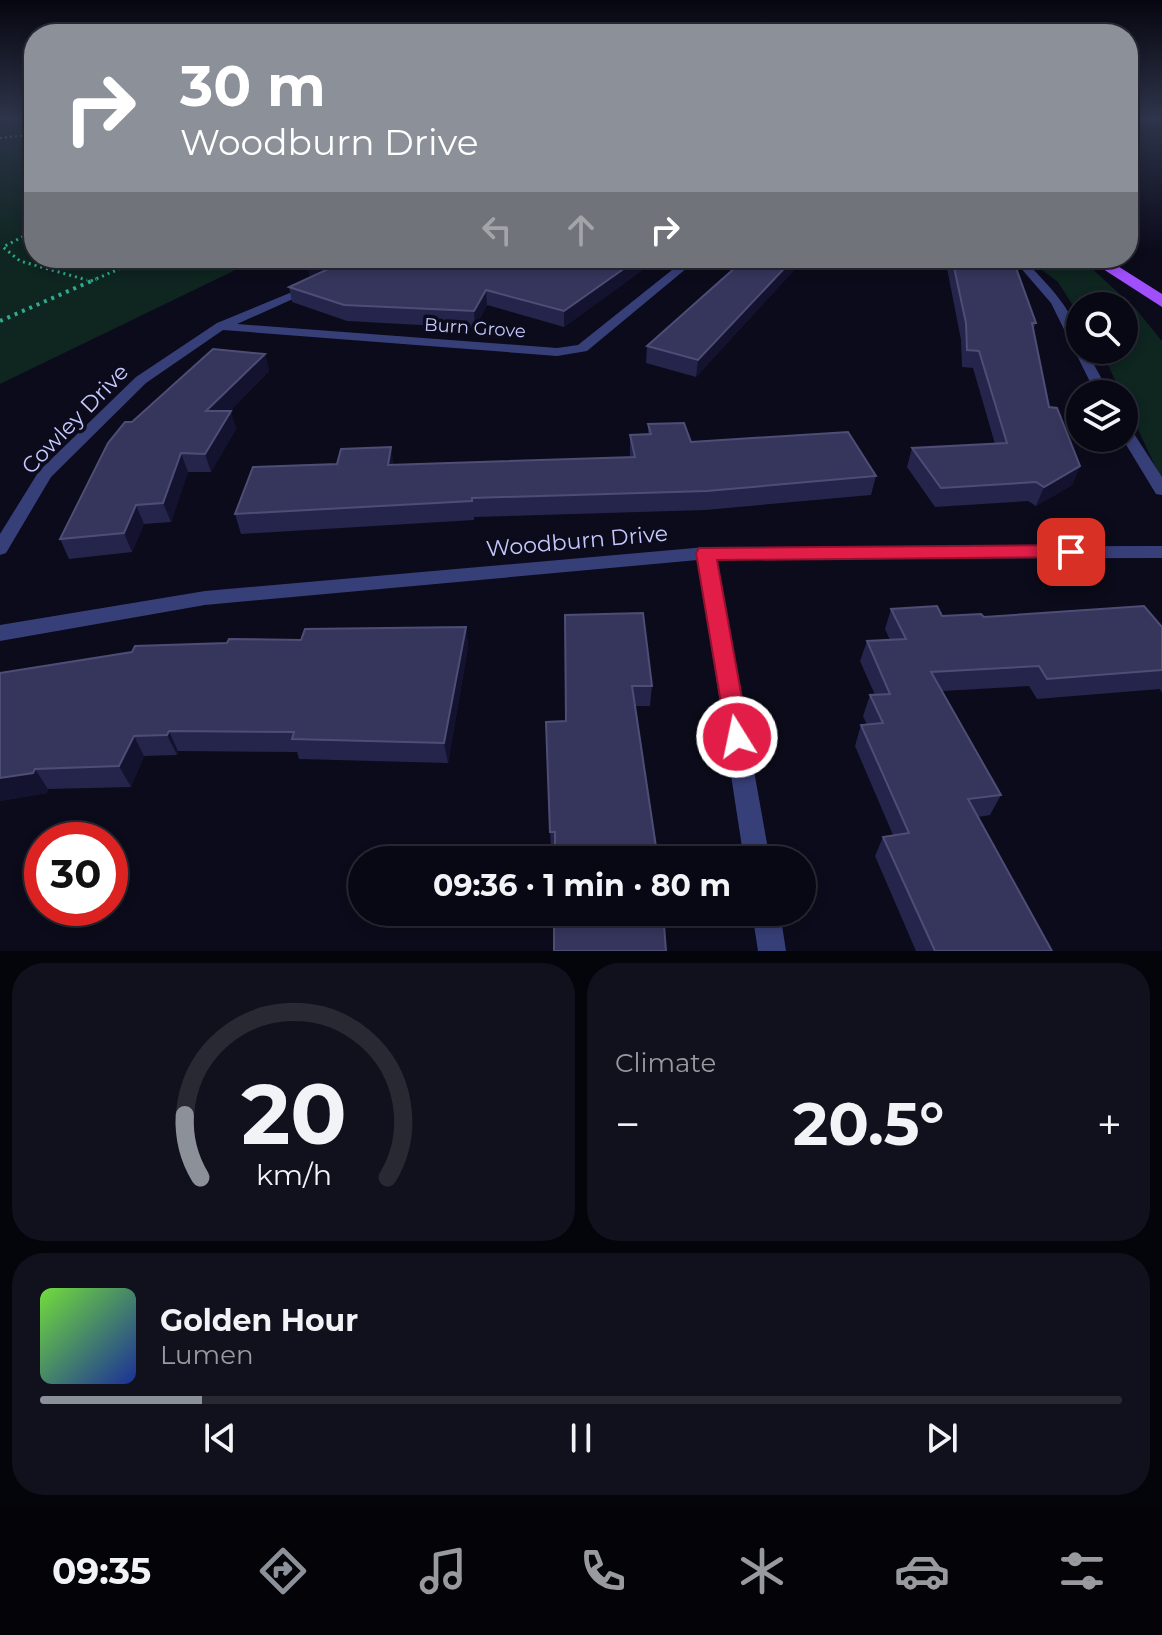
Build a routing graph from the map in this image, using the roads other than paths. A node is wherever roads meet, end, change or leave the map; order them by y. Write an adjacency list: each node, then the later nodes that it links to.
1 (682, 268): 7 (street, Burn Grove)
2 (1026, 268): 6 (street)
3 (1109, 268): 5 (main road)
4 (320, 283): 7 (street, Cowley Drive)
5 (1162, 302)
6 (1066, 322)
7 (221, 326): 10 (street, Cowley Drive)
8 (1138, 451): 9 (street)
9 (1162, 490)
10 (0, 549)
11 (1162, 552): 12 (street, Woodburn Drive)
12 (706, 553): 13 (street, Woodburn Drive); 14 (street)
13 (0, 633)
14 (755, 846)
15 (768, 926): 16 (street)
16 (772, 951)

